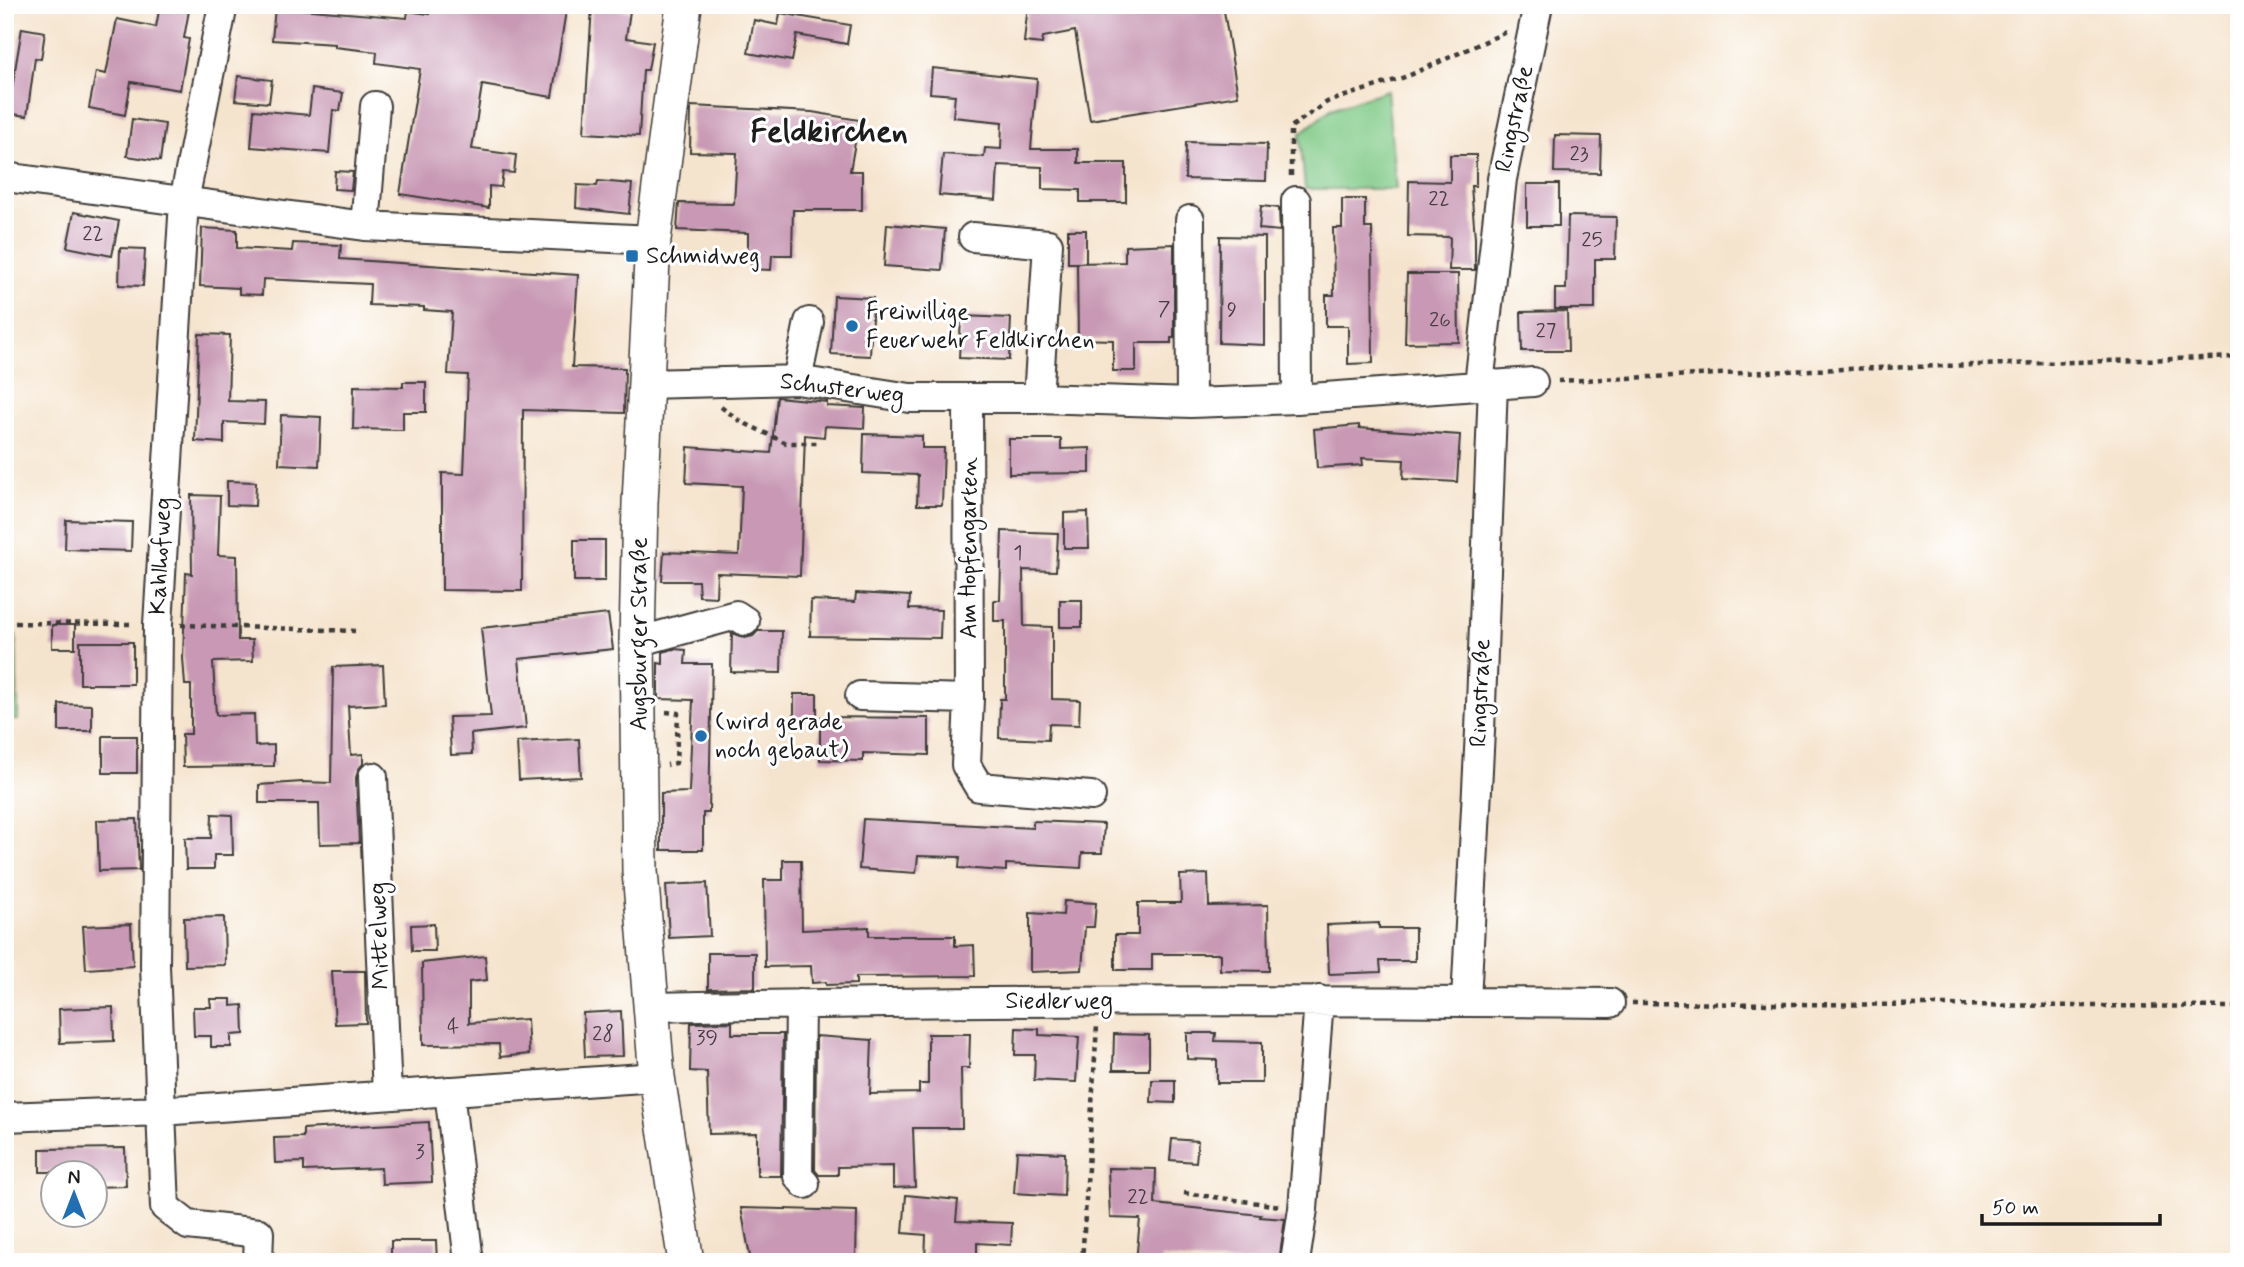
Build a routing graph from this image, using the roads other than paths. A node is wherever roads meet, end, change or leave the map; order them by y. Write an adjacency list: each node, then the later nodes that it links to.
1 (223, 5): 6 (street, Kahlhofweg)
2 (684, 5): 11 (main road, Augsburger Straße)
3 (1537, 12): 16 (street, Ringstraße)
4 (375, 106): 9 (street)
5 (5, 177): 6 (street)
6 (184, 201): 9 (street); 35 (street, Kahlhofweg)
7 (1296, 201): 19 (street)
8 (1190, 220): 20 (street)
9 (365, 226): 11 (street)
10 (973, 237): 18 (street)
11 (653, 240): 15 (main road, Augsburger Straße)
12 (809, 321): 13 (street)
13 (797, 380): 15 (street, Schusterweg); 17 (street, Schusterweg)
14 (1533, 382): 16 (street)
15 (645, 384): 22 (main road, Augsburger Straße)
16 (1486, 385): 19 (street, Schusterweg); 28 (street, Ringstraße)
17 (968, 398): 18 (street, Schusterweg); 24 (street, Am Hopfengarten)
18 (1038, 398): 20 (street, Schusterweg)
19 (1297, 399): 20 (street, Schusterweg)
20 (1191, 403)
21 (746, 621): 22 (street)
22 (636, 642): 31 (main road, Augsburger Straße)
23 (860, 696): 24 (street)
24 (969, 699): 26 (street, Am Hopfengarten)
25 (373, 777): 34 (street, Mittelweg)
26 (1091, 796)
27 (1319, 1000): 28 (street, Siedlerweg); 30 (street, Siedlerweg); 41 (street)
28 (1466, 1001): 29 (street, Siedlerweg)
29 (1610, 1003)
30 (800, 1004): 31 (street, Siedlerweg); 37 (street)
31 (652, 1007): 32 (main road, Augsburger Straße)
32 (657, 1077): 33 (street); 40 (main road, Augsburger Straße)
33 (449, 1091): 34 (street); 39 (street)
34 (387, 1095): 35 (street)
35 (160, 1111): 36 (street); 38 (street)
36 (5, 1117)
37 (804, 1184)
38 (258, 1262)
39 (469, 1262)
40 (686, 1262)
41 (1295, 1262)

